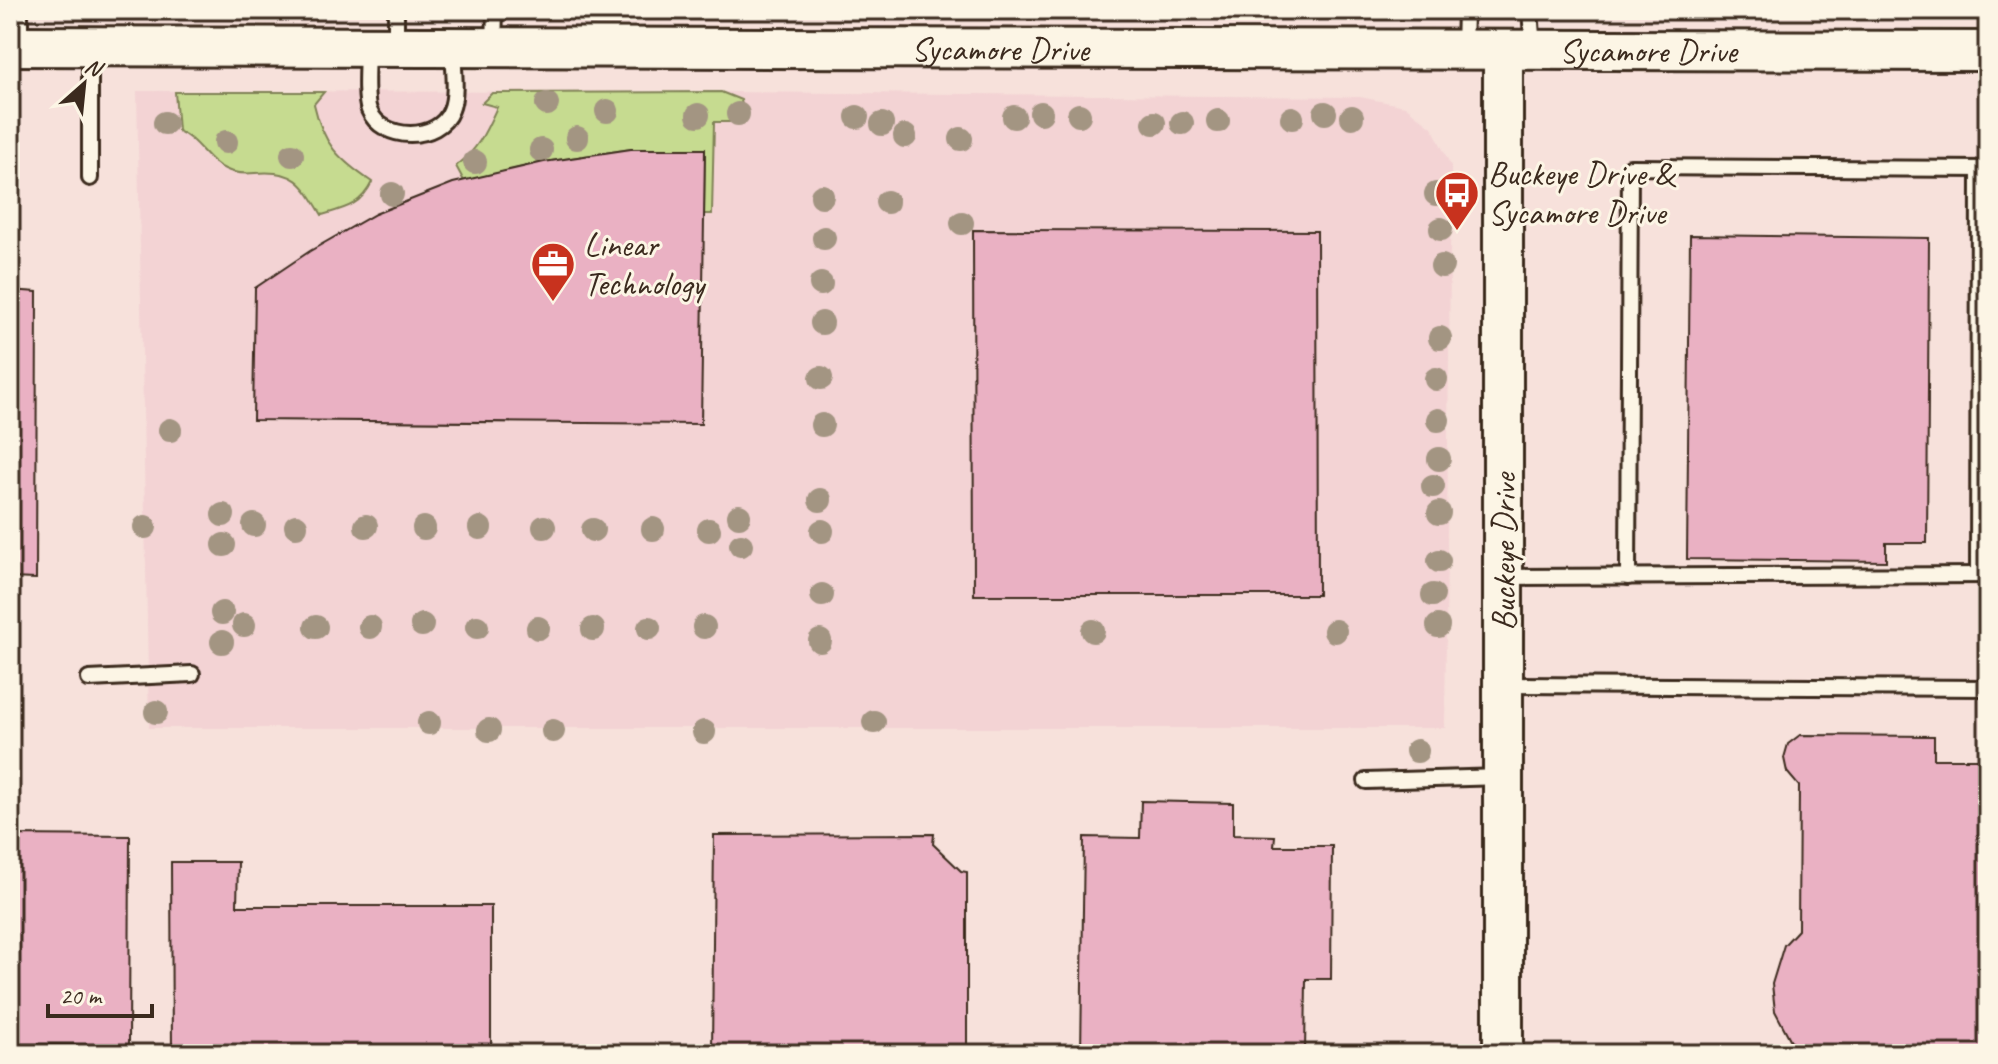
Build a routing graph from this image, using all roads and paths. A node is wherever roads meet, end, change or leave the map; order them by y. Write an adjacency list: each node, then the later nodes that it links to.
1 (1465, 10): 8 (lane)
2 (1530, 10): 9 (lane)
3 (495, 28): 7 (street, Sycamore Drive); 8 (street, Sycamore Drive)
4 (17, 34): 6 (street, Sycamore Drive)
5 (386, 35): 6 (street, Sycamore Drive); 7 (street, Sycamore Drive); 7 (lane)
6 (90, 46): 12 (lane)
7 (453, 47)
8 (1464, 49): 9 (street, Sycamore Drive)
9 (1518, 50): 10 (street, Sycamore Drive); 14 (street, Buckeye Drive)
10 (1988, 51)
11 (1984, 169): 13 (lane); 15 (lane)
12 (90, 178)
13 (1983, 575): 15 (lane)
14 (1503, 577): 15 (lane); 18 (street, Buckeye Drive)
15 (1628, 577)
16 (192, 674): 17 (lane)
17 (89, 679)
18 (1504, 685): 19 (lane); 20 (street, Buckeye Drive)
19 (1988, 688)
20 (1503, 777): 21 (lane); 22 (street, Buckeye Drive)
21 (1366, 781)
22 (1503, 1054)

